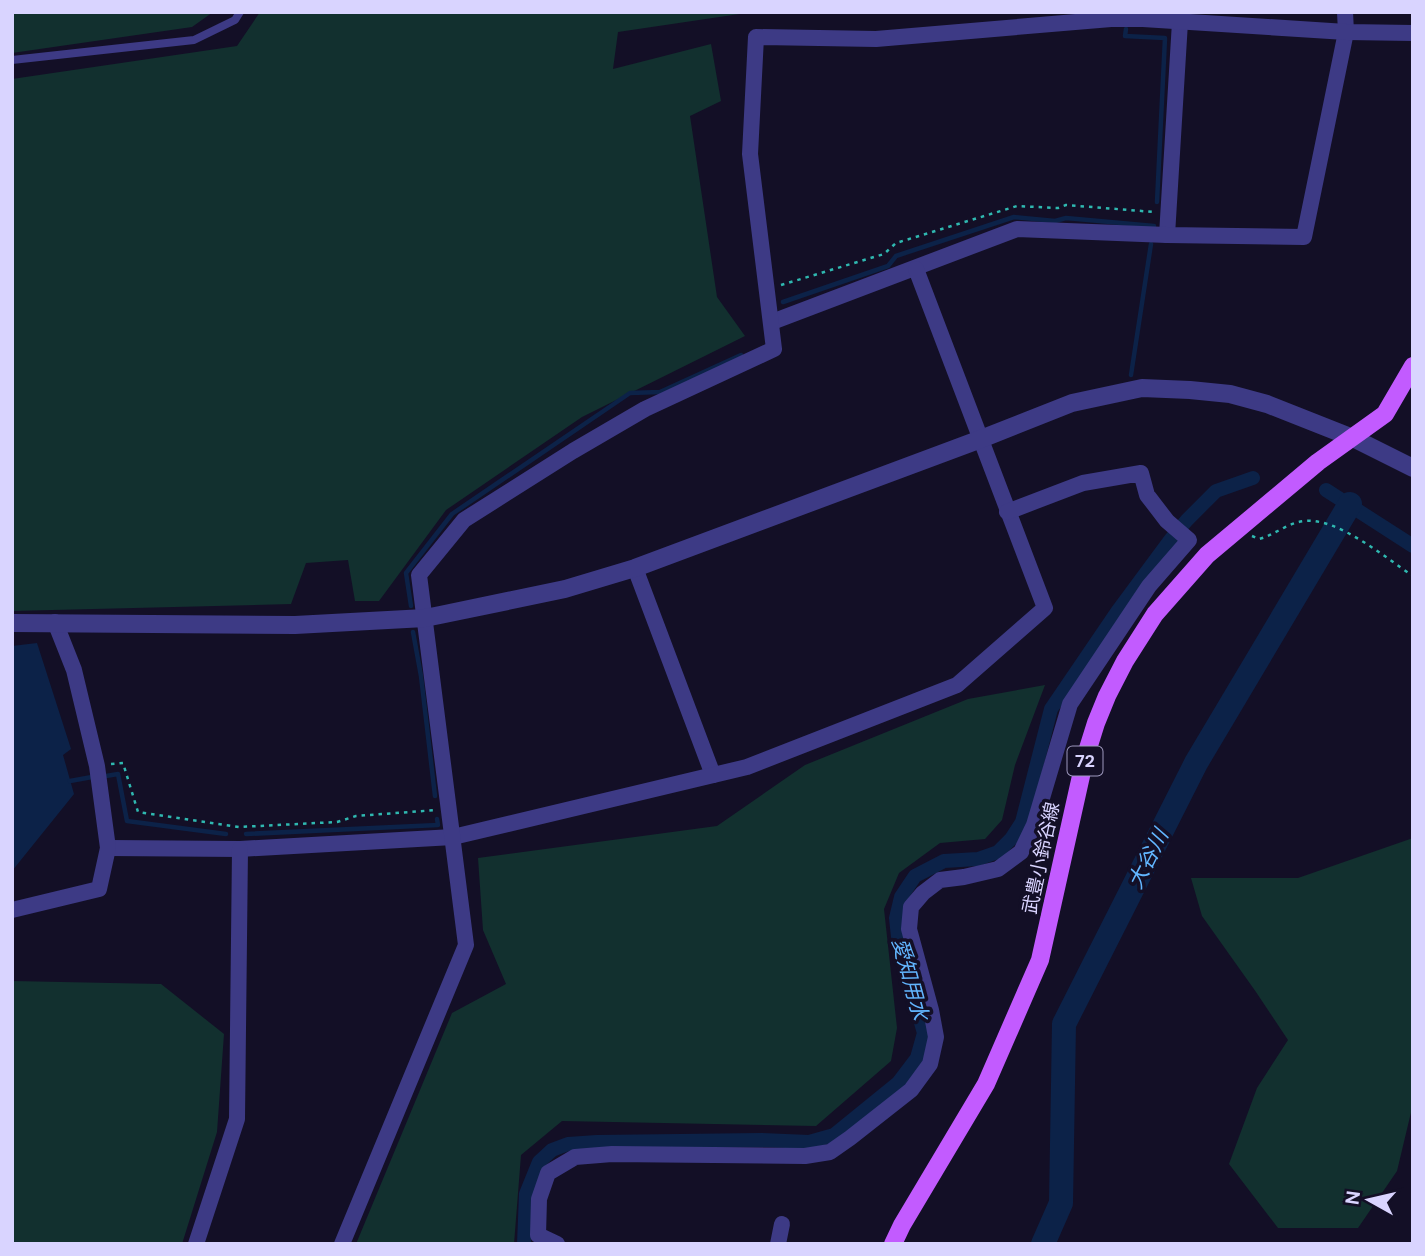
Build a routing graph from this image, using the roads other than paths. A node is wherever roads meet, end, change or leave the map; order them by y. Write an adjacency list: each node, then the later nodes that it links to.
1 (240, 12): 8 (lane)
2 (1345, 12): 6 (street)
3 (1111, 16): 4 (street); 11 (street)
4 (1142, 16): 5 (street)
5 (1180, 22): 6 (street); 9 (street)
6 (1346, 32): 7 (street); 9 (street)
7 (1413, 33)
8 (12, 60)
9 (1167, 234): 10 (street)
10 (916, 268): 11 (street); 14 (street)
11 (772, 323): 18 (street)
12 (1413, 366): 13 (main road, 武豊小鈴谷線 / 72)
13 (1353, 438): 14 (street); 15 (street); 31 (main road, 武豊小鈴谷線 / 72)
14 (981, 439): 16 (street); 17 (street)
15 (1413, 468)
16 (1007, 512): 21 (street); 29 (street)
17 (635, 568): 18 (street); 21 (street)
18 (425, 618): 19 (street); 22 (street)
19 (55, 622): 20 (street); 23 (street)
20 (12, 623)
21 (713, 775): 22 (street)
22 (453, 837): 24 (street); 28 (street)
23 (108, 848): 24 (street); 25 (street)
24 (240, 849): 27 (street)
25 (12, 910)
26 (782, 1224): 30 (street)
27 (195, 1244)
28 (342, 1244)
29 (557, 1244)
30 (778, 1244)
31 (892, 1244)

